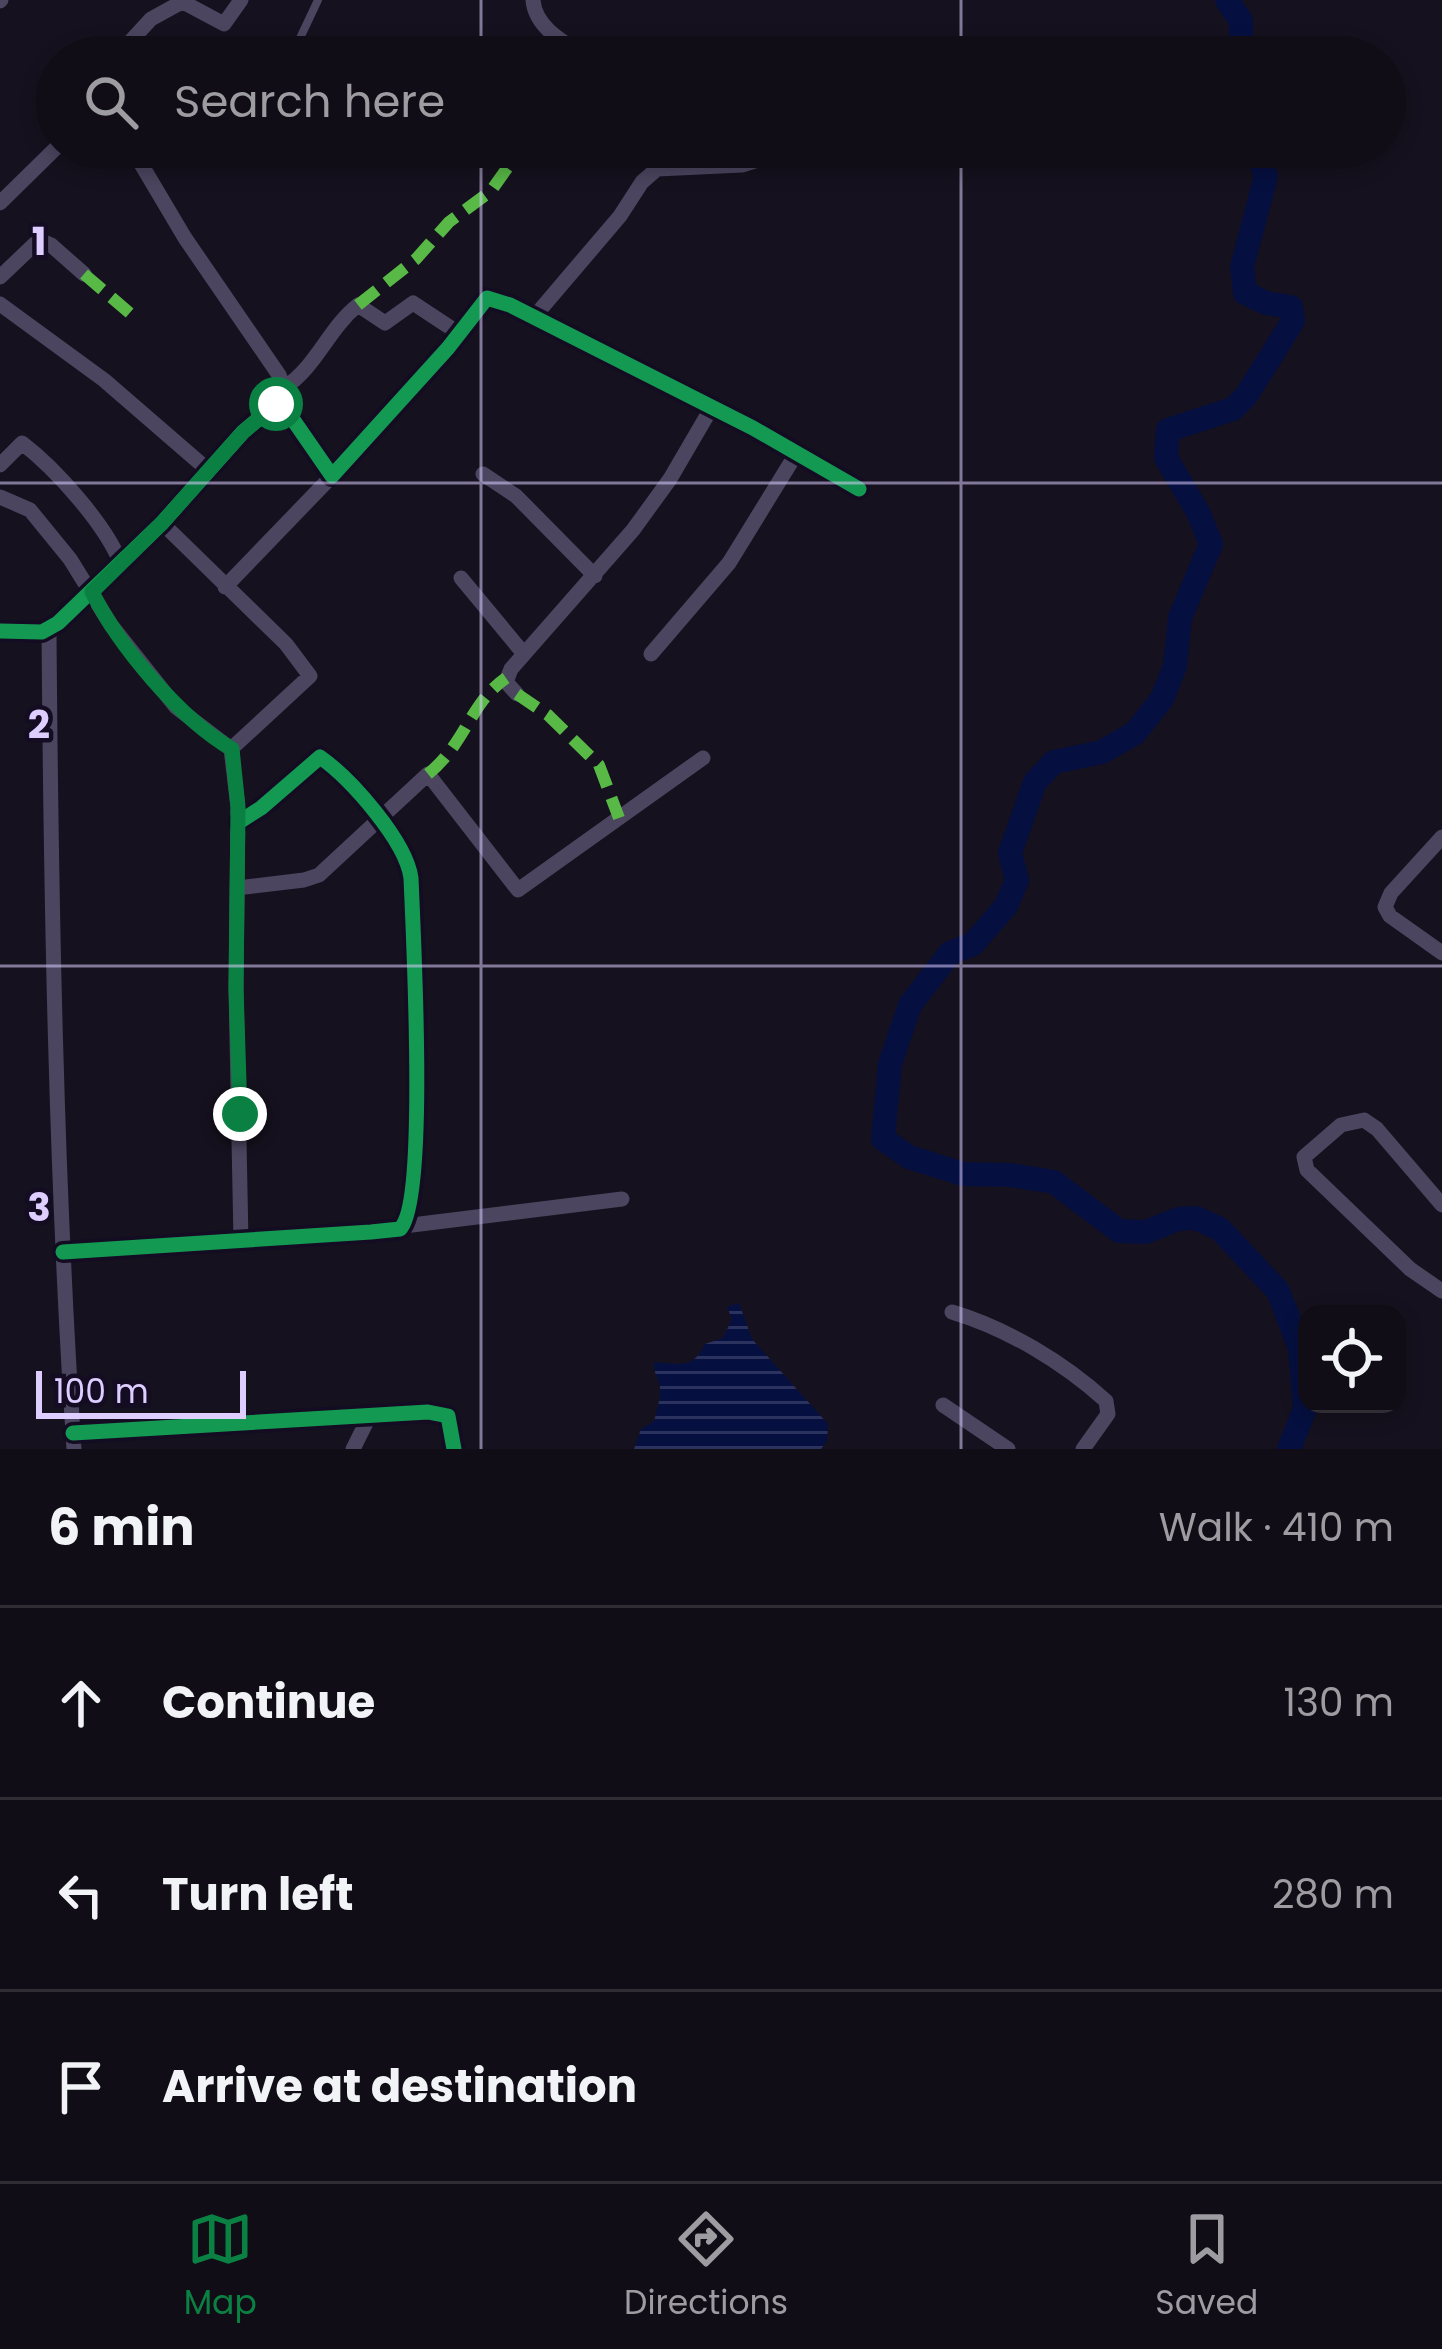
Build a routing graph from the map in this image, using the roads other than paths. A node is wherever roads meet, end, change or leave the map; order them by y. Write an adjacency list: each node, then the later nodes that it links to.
1 (241, 0): 4 (street)
2 (318, 0): 6 (lane)
3 (532, 0): 7 (street)
4 (181, 1): 5 (street)
5 (136, 36)
6 (301, 36)
7 (557, 36)
8 (36, 168): 11 (street)
9 (143, 168): 17 (street)
10 (665, 168): 15 (street)
11 (0, 203)
12 (84, 274): 13 (street)
13 (0, 277)
14 (0, 304): 22 (street)
15 (534, 317): 16 (street); 19 (street)
16 (460, 334): 17 (street); 24 (street)
17 (284, 388): 18 (street)
18 (276, 404): 22 (street); 24 (street)
19 (712, 407): 20 (street); 29 (street)
20 (796, 454): 25 (street); 36 (street)
21 (0, 465): 28 (street)
22 (208, 470): 27 (street)
23 (483, 474): 29 (street)
24 (332, 476): 31 (street)
25 (859, 488)
26 (0, 497): 32 (street)
27 (162, 523): 28 (street); 31 (street)
28 (121, 564): 32 (street)
29 (595, 576): 35 (street)
30 (461, 578): 35 (street)
31 (225, 587): 38 (street)
32 (92, 592): 33 (street); 38 (street)
33 (49, 630): 34 (street); 49 (street)
34 (0, 631)
35 (524, 654): 37 (street)
36 (651, 654)
37 (517, 694)
38 (232, 749): 41 (street)
39 (703, 758): 40 (street)
40 (379, 821): 41 (street); 43 (street); 47 (street)
41 (238, 822): 43 (street)
42 (1442, 838): 44 (street)
43 (237, 888): 48 (street)
44 (1442, 952)
45 (622, 1199): 47 (street)
46 (1442, 1204): 50 (street)
47 (404, 1226): 48 (street)
48 (241, 1241): 49 (street)
49 (63, 1252): 54 (street)
50 (1442, 1291)
51 (952, 1312): 58 (street)
52 (943, 1405): 57 (street)
53 (370, 1415): 54 (street); 55 (street); 56 (street)
54 (74, 1441)
55 (352, 1449)
56 (454, 1449)
57 (1007, 1449)
58 (1083, 1449)

